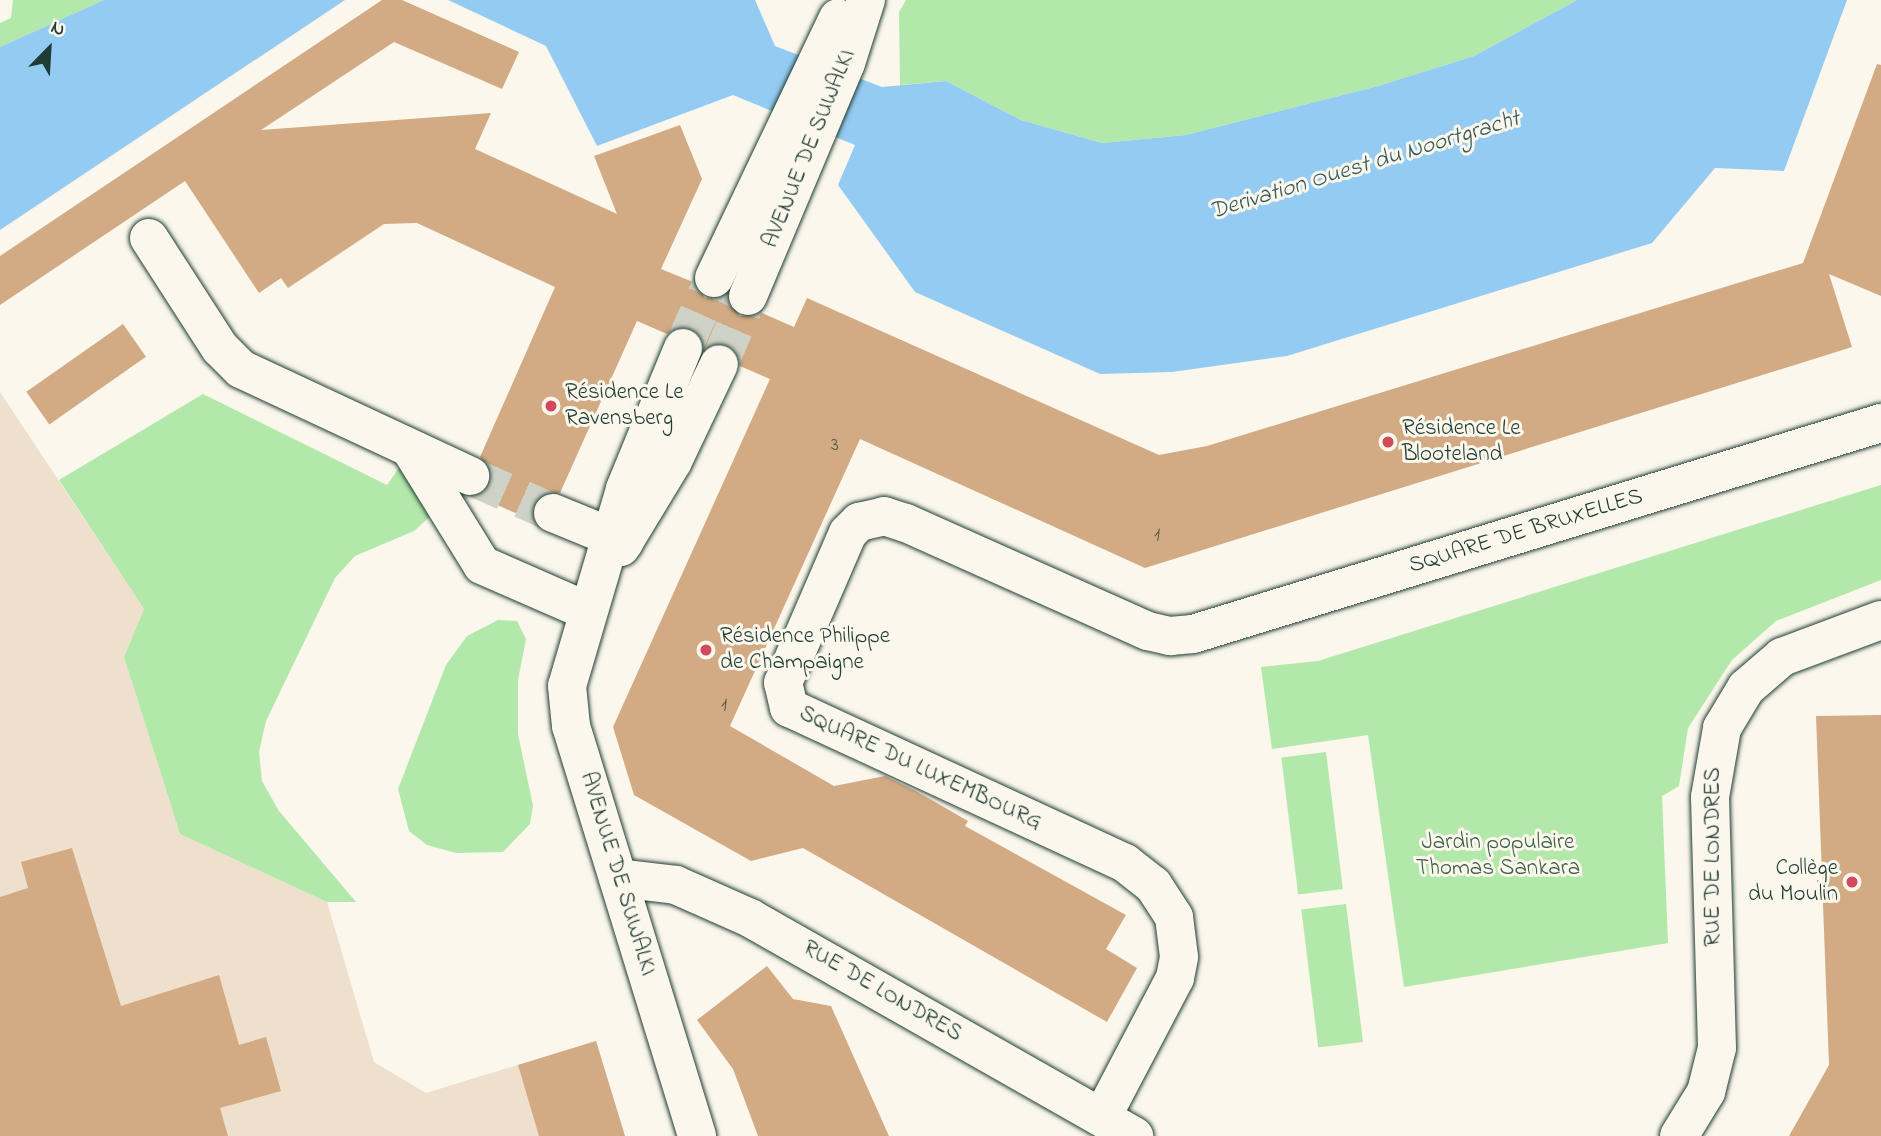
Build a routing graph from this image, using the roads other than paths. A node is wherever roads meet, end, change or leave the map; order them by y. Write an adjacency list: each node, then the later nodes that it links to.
1 (846, 0): 3 (street, AVENUE DE SUWALKI)
2 (866, 0): 3 (street, AVENUE DE SUWALKI)
3 (833, 60): 4 (street, AVENUE DE SUWALKI)
4 (802, 133): 6 (street, AVENUE DE SUWALKI); 7 (street, AVENUE DE SUWALKI)
5 (149, 238): 11 (street)
6 (714, 278)
7 (748, 296)
8 (683, 348): 14 (street, AVENUE DE SUWALKI)
9 (719, 364): 14 (street, AVENUE DE SUWALKI)
10 (1881, 423): 17 (street, SQUARE DE BRUXELLES)
11 (411, 450): 12 (street); 15 (street)
12 (470, 476)
13 (553, 513): 14 (street)
14 (617, 540): 15 (street, AVENUE DE SUWALKI)
15 (587, 611): 18 (street, AVENUE DE SUWALKI)
16 (1881, 620): 22 (street, RUE DE LONDRES)
17 (1170, 636): 19 (street, SQUARE DU LUXEMBOURG)
18 (618, 878): 19 (street, RUE DE LONDRES); 20 (street, AVENUE DE SUWALKI)
19 (1102, 1117): 21 (street, RUE DE LONDRES)
20 (697, 1136)
21 (1134, 1136)
22 (1679, 1136)

